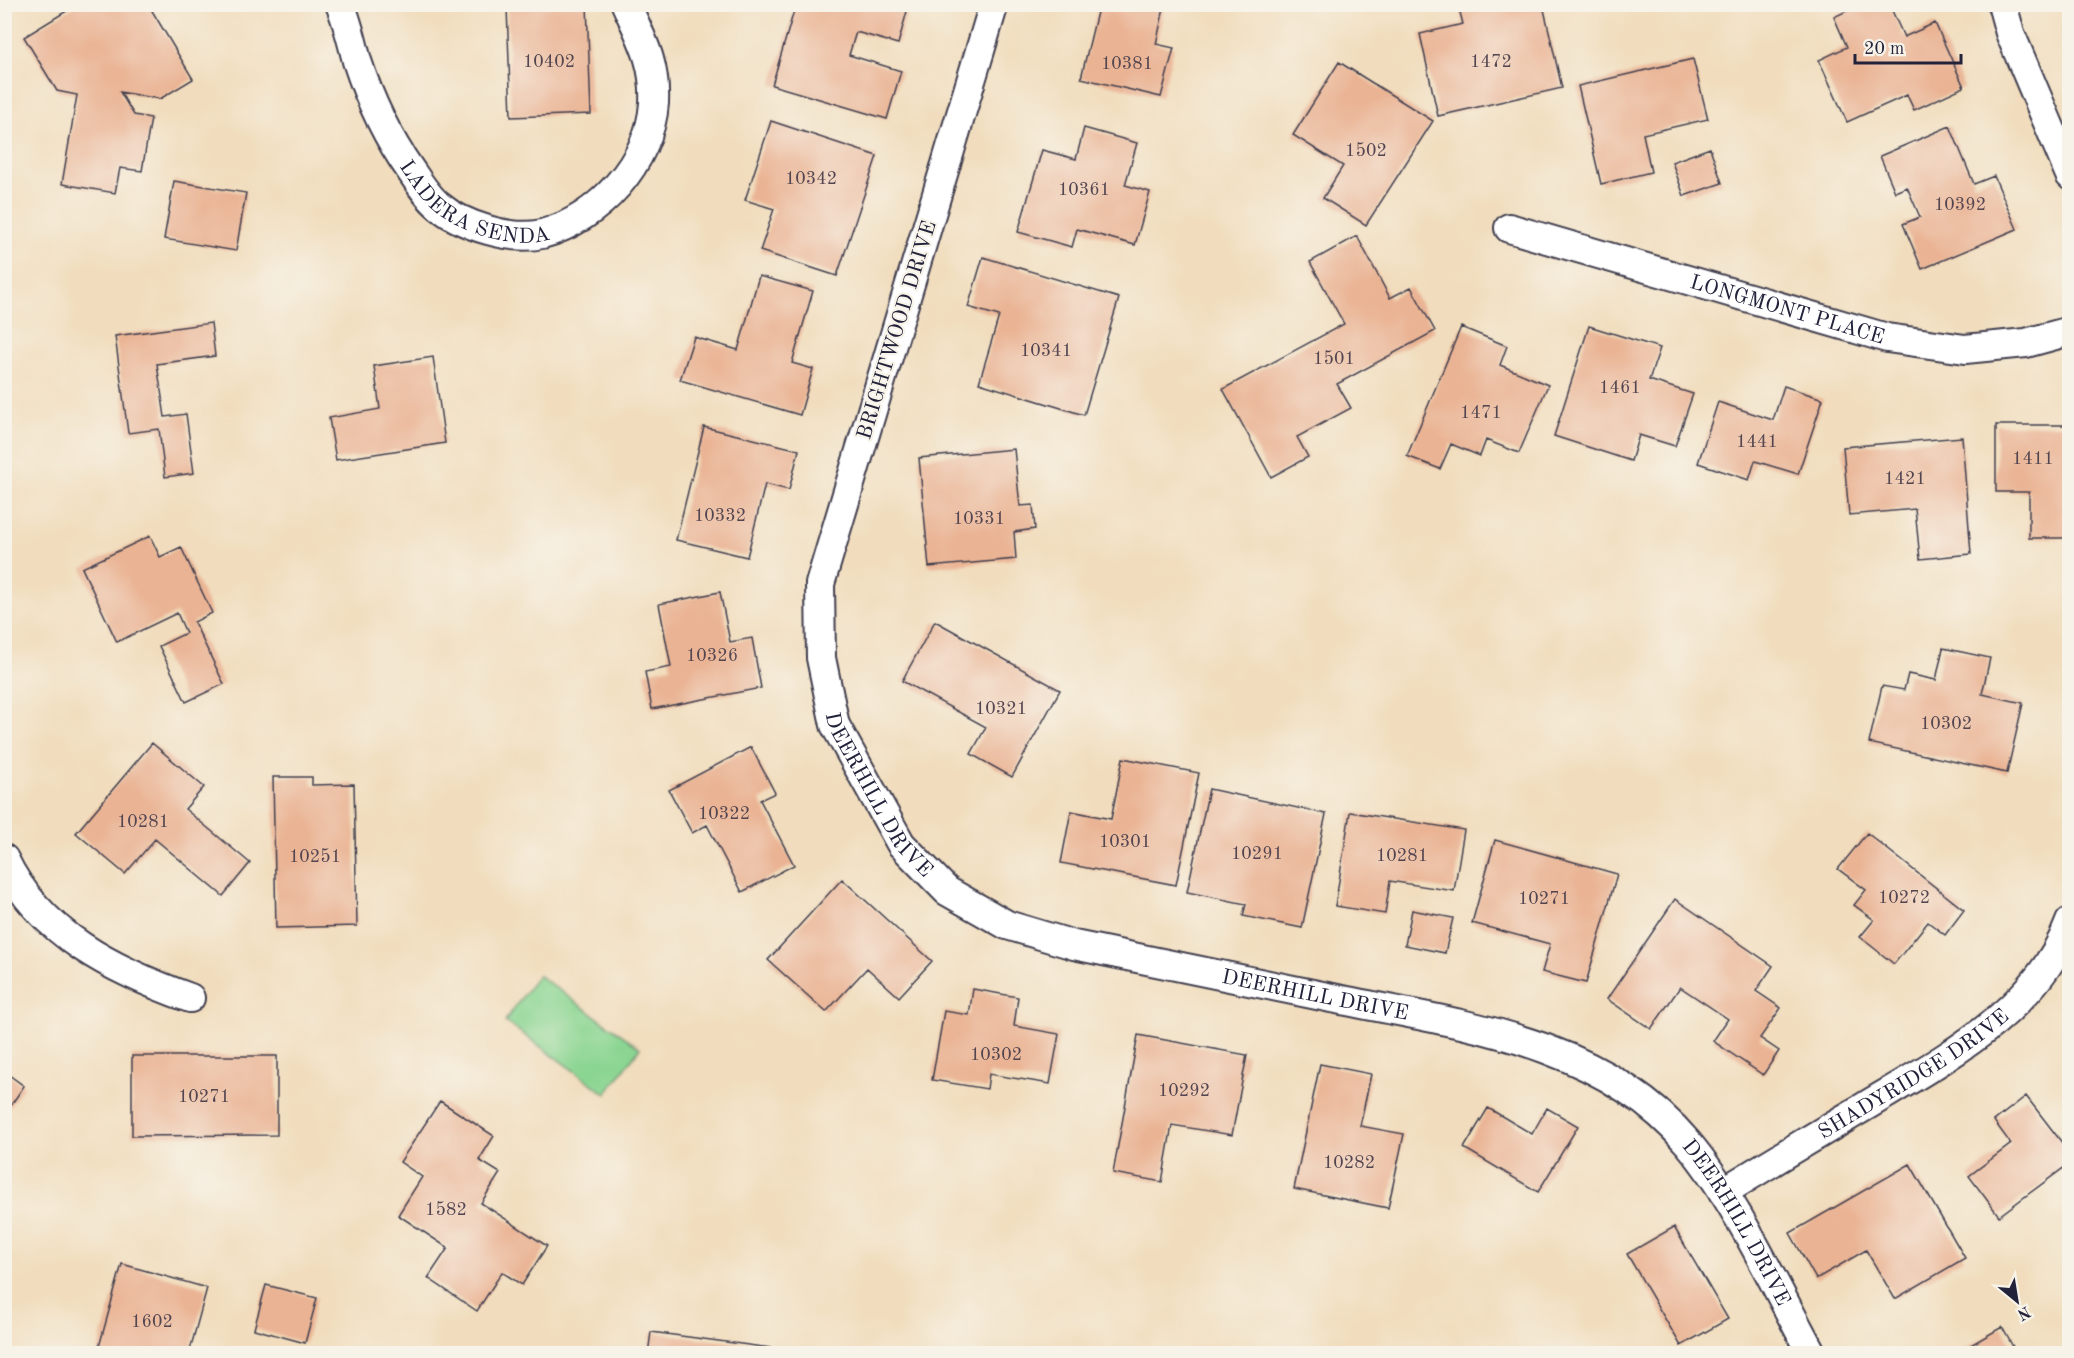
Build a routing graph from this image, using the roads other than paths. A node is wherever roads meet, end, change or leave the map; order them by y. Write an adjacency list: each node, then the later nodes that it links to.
1 (340, 4): 2 (street, LADERA SENDA)
2 (626, 4)
3 (993, 4): 8 (street, BRIGHTWOOD DRIVE)
4 (2002, 4): 5 (street)
5 (2070, 175)
6 (1509, 228): 7 (street, LONGMONT PLACE)
7 (2070, 331)
8 (821, 658): 12 (street, DEERHILL DRIVE)
9 (4, 859): 11 (street)
10 (2070, 922): 12 (street, SHADYRIDGE DRIVE)
11 (190, 998)
12 (1723, 1192): 13 (street, DEERHILL DRIVE)
13 (1812, 1353)

